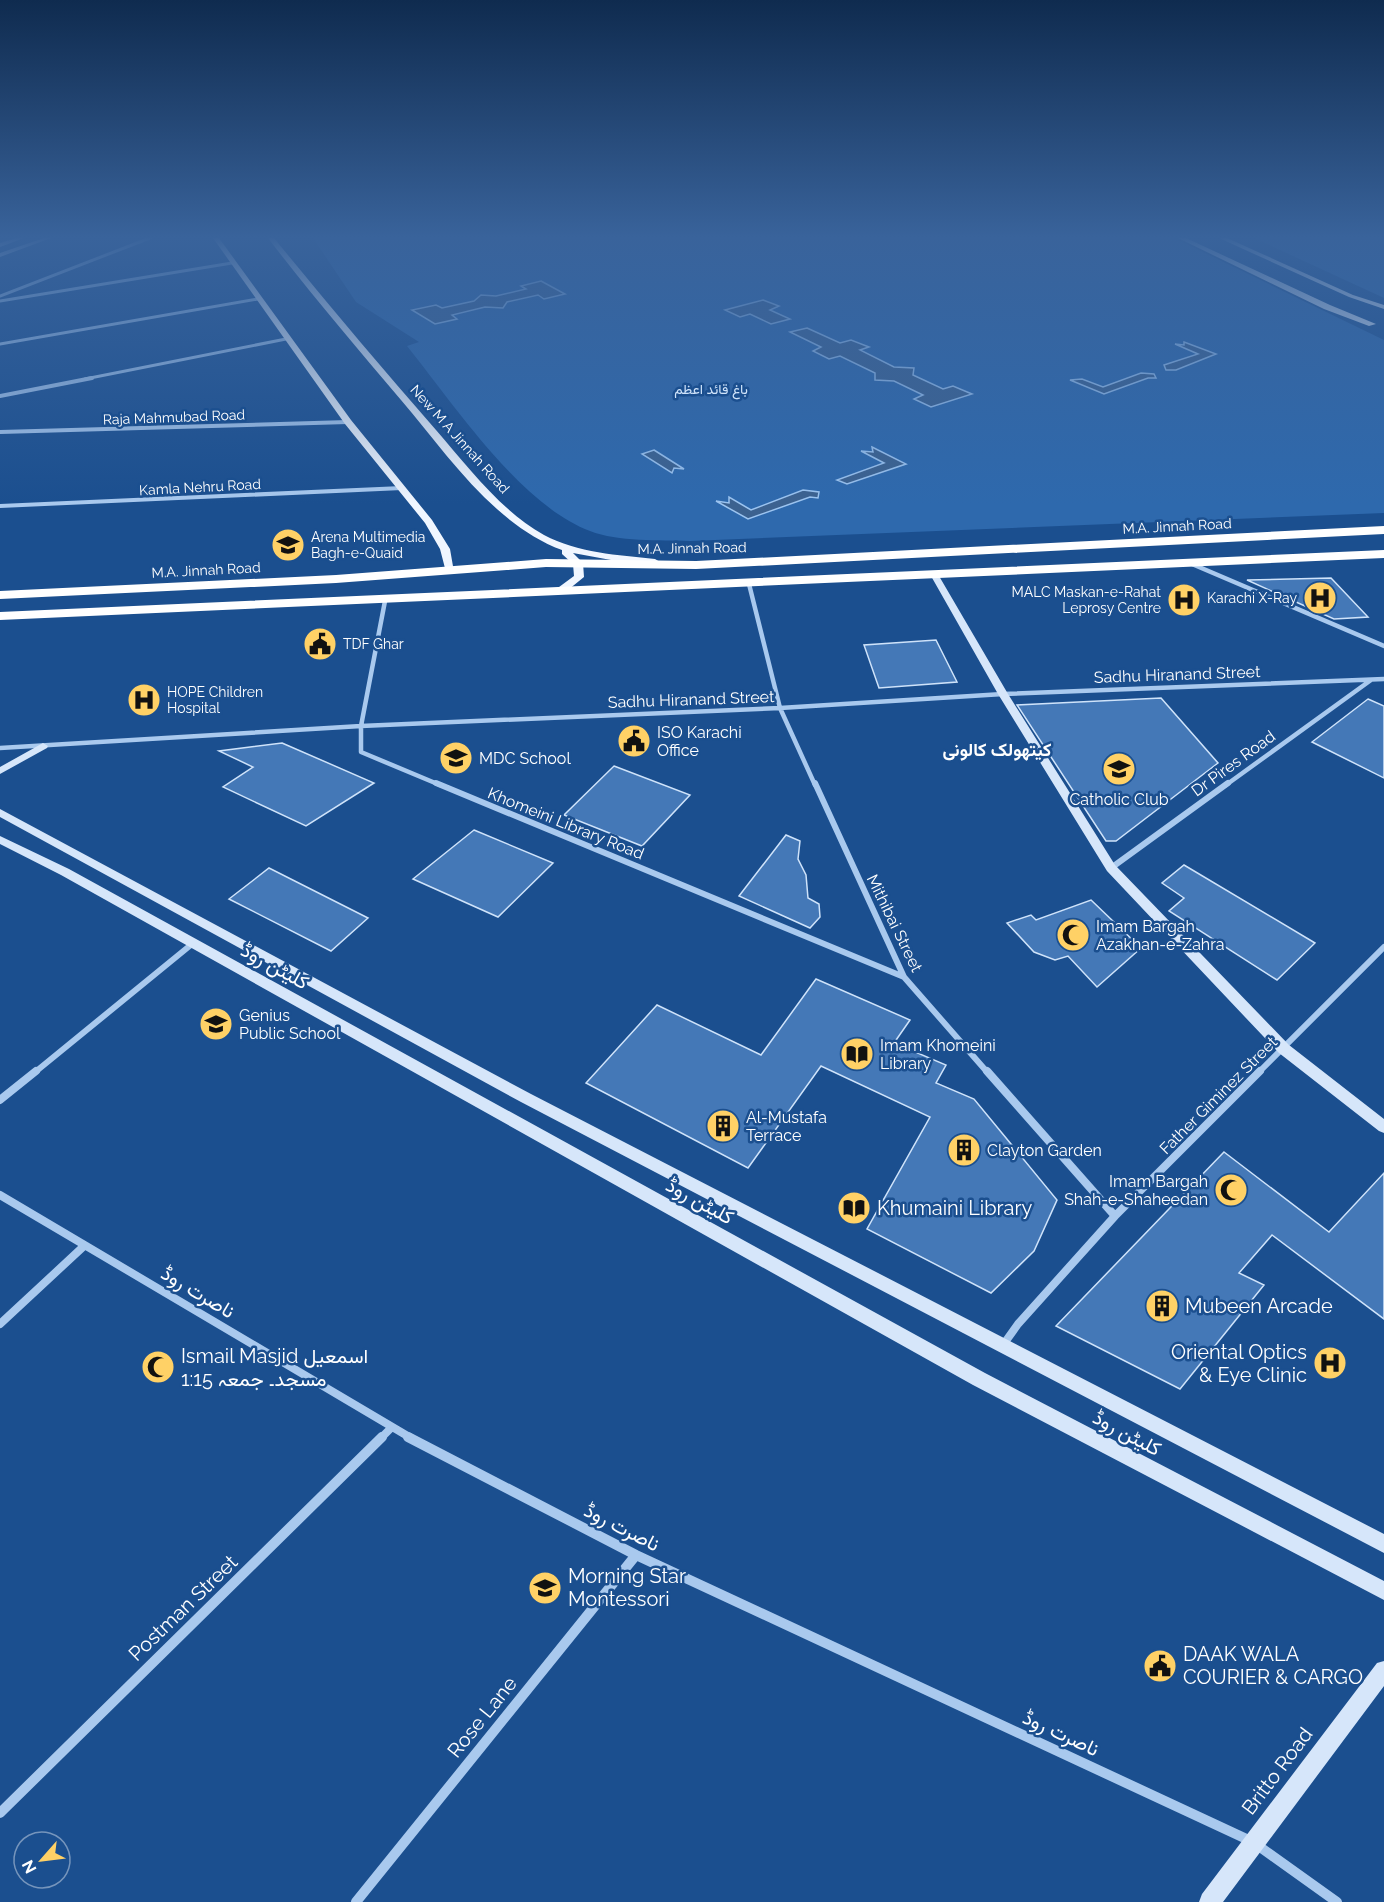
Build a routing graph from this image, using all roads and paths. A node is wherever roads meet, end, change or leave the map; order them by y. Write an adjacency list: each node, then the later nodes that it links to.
1 (99, 327): 5 (street)
2 (277, 327): 4 (main road)
3 (346, 327): 12 (main road, New M A Jinnah Road)
4 (286, 339): 6 (street); 7 (main road)
5 (0, 344)
6 (0, 396)
7 (348, 422): 8 (street, Raja Mahmubad Road); 9 (main road)
8 (0, 432)
9 (402, 488): 10 (street, Kamla Nehru Road); 16 (main road)
10 (0, 506)
11 (1384, 530): 15 (highway, M.A. Jinnah Road)
12 (554, 543): 15 (main road, New M A Jinnah Road); 17 (main road)
13 (1384, 554): 14 (highway)
14 (1189, 563): 18 (highway); 24 (street)
15 (685, 565): 17 (highway, M.A. Jinnah Road)
16 (450, 570): 17 (highway, M.A. Jinnah Road); 21 (highway, M.A. Jinnah Road)
17 (579, 570): 20 (main road)
18 (935, 576): 19 (highway); 27 (main road)
19 (749, 584): 20 (highway); 28 (street, Mithibai Street)
20 (559, 592): 22 (highway)
21 (0, 595)
22 (385, 601): 23 (highway); 29 (street, Khomeini Library Road)
23 (0, 616)
24 (1384, 646)
25 (1384, 679): 26 (street, Sadhu Hiranand Street)
26 (1371, 680): 27 (street, Sadhu Hiranand Street); 35 (street, Dr Pires Road)
27 (1003, 694): 28 (street, Sadhu Hiranand Street); 35 (main road)
28 (780, 708): 29 (street, Sadhu Hiranand Street); 38 (street, Mithibai Street)
29 (361, 726): 30 (street, Sadhu Hiranand Street); 38 (street, Khomeini Library Road)
30 (43, 746): 31 (street, Sadhu Hiranand Street); 32 (main road)
31 (0, 748)
32 (0, 771)
33 (0, 812): 46 (main road, کلیٹن روڈ)
34 (0, 840): 36 (main road, کلیٹن روڈ)
35 (1112, 868): 39 (main road)
36 (192, 944): 40 (street); 50 (main road, کلیٹن روڈ)
37 (1384, 948): 39 (street, Father Giminez Street)
38 (904, 977): 43 (street, Mithibai Street)
39 (1284, 1049): 41 (main road); 43 (street, Father Giminez Street)
40 (0, 1100)
41 (1384, 1127)
42 (0, 1195): 44 (street, ناصرت روڈ)
43 (1115, 1216): 46 (street, Father Giminez Street)
44 (84, 1246): 45 (street); 47 (street, ناصرت روڈ)
45 (0, 1324)
46 (1003, 1346): 48 (main road, کلیٹن روڈ)
47 (391, 1428): 49 (street, ناصرت روڈ); 52 (street, Postman Street)
48 (1384, 1544)
49 (636, 1555): 53 (street, ناصرت روڈ); 54 (street, Rose Lane)
50 (1384, 1591)
51 (1384, 1670): 53 (main road, Britto Road)
52 (0, 1812)
53 (1253, 1842): 55 (main road, Britto Road); 56 (street, ناصرت روڈ)
54 (356, 1902)
55 (1210, 1902)
56 (1337, 1902)

